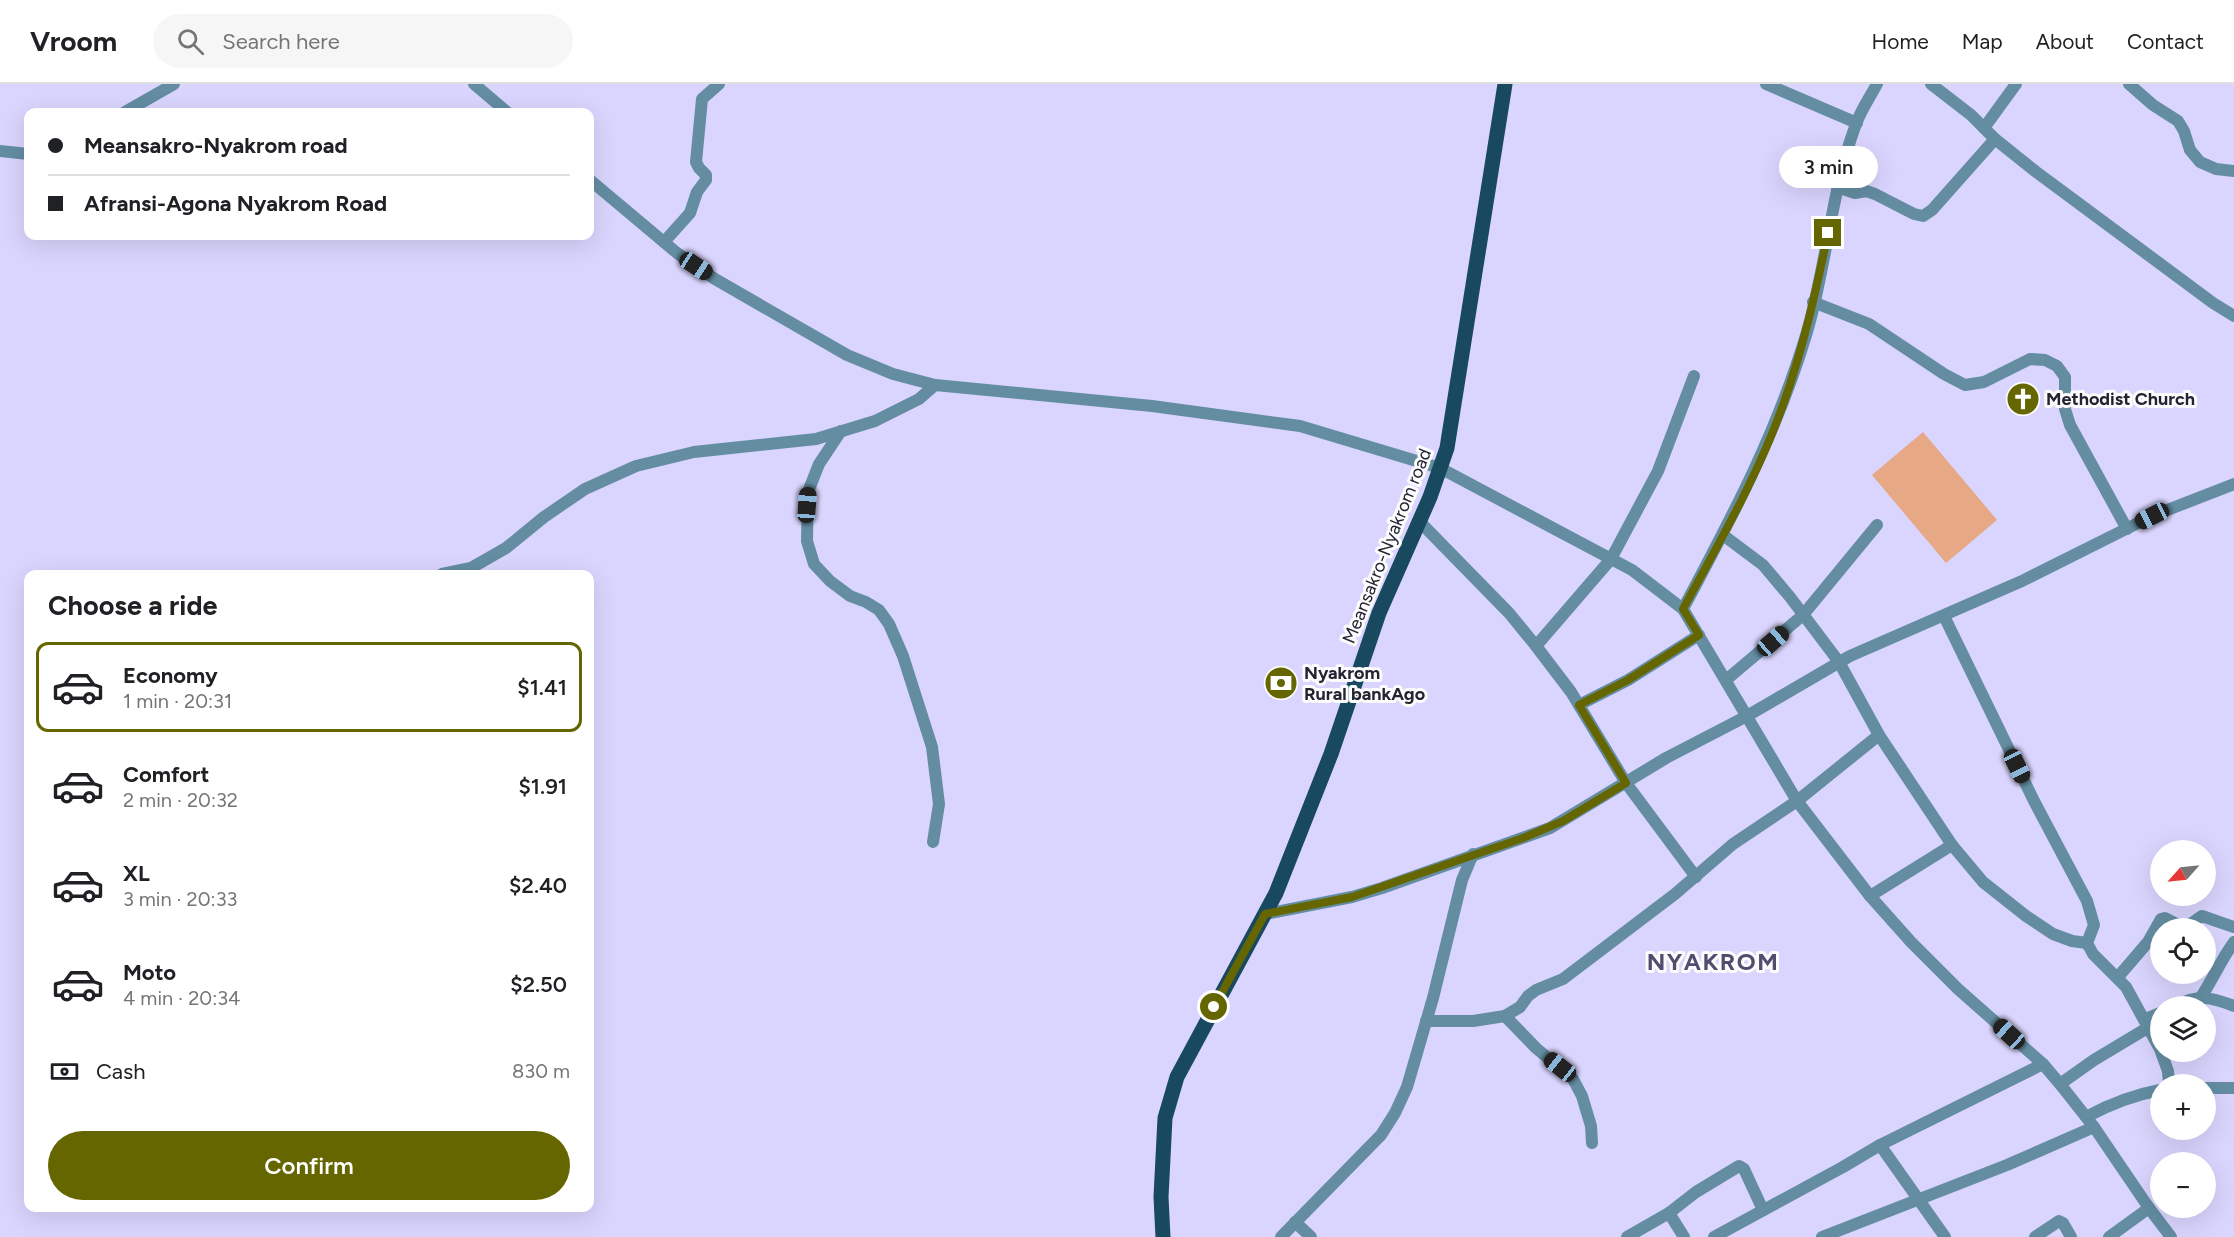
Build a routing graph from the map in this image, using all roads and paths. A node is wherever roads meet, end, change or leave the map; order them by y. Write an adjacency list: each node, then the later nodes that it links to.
1 (174, 84): 10 (street)
2 (474, 84): 11 (street)
3 (719, 84): 20 (street)
4 (1505, 84): 26 (main road, Meansakro-Nyakrom road)
5 (1766, 84): 12 (street)
6 (1877, 84): 12 (street)
7 (1931, 84): 13 (street)
8 (2016, 84): 13 (street)
9 (2129, 84): 17 (street)
10 (132, 108)
11 (502, 108)
12 (1857, 123): 19 (street)
13 (1984, 128): 14 (street)
14 (1995, 139): 19 (street); 22 (street)
15 (0, 151): 16 (street)
16 (24, 154)
17 (2234, 171)
18 (594, 183): 20 (street)
19 (1837, 187): 21 (street)
20 (664, 242): 24 (street)
21 (1813, 302): 30 (street); 31 (street)
22 (2234, 316)
23 (1694, 376): 32 (street)
24 (935, 385): 25 (street); 26 (street)
25 (841, 431): 33 (street); 46 (street)
26 (1440, 468): 28 (main road, Meansakro-Nyakrom road); 32 (street)
27 (2234, 484): 30 (street)
28 (1419, 521): 38 (street); 51 (main road, Meansakro-Nyakrom road)
29 (1877, 525): 35 (street)
30 (2127, 529): 36 (street)
31 (1723, 535): 34 (street); 35 (street)
32 (1611, 559): 34 (street); 38 (street)
33 (461, 570)
34 (1683, 609): 37 (street)
35 (1803, 615): 39 (street); 40 (street)
36 (1944, 616): 39 (street); 54 (street)
37 (1699, 635): 40 (street); 41 (street)
38 (1536, 646): 41 (street)
39 (1839, 662): 42 (street); 43 (street)
40 (1726, 680): 42 (street)
41 (1579, 705): 44 (street)
42 (1747, 716): 44 (street); 45 (street)
43 (1879, 735): 45 (street); 47 (street)
44 (1626, 783): 48 (street); 49 (street)
45 (1797, 801): 49 (street); 50 (street)
46 (933, 842)
47 (1952, 845): 50 (street); 54 (street)
48 (1473, 854): 51 (street); 60 (street)
49 (1696, 877): 59 (street)
50 (1870, 896): 64 (street)
51 (1265, 914): 77 (main road, Meansakro-Nyakrom road)
52 (2234, 927): 55 (street)
53 (2234, 942): 56 (street)
54 (2087, 943): 55 (street)
55 (2118, 977): 62 (street)
56 (2202, 996)
57 (2216, 998): 58 (street)
58 (2234, 1006)
59 (1505, 1016): 60 (street); 70 (street)
60 (1426, 1021): 76 (street)
61 (2150, 1021): 62 (street)
62 (2147, 1023): 63 (street); 65 (street)
63 (2150, 1029)
64 (2043, 1064): 65 (street); 71 (street)
65 (2060, 1084): 69 (street)
66 (2216, 1088): 67 (street)
67 (2234, 1088)
68 (2150, 1092): 69 (street)
69 (2090, 1122): 72 (street); 73 (street)
70 (1592, 1143)
71 (1880, 1145): 72 (street); 74 (street)
72 (1919, 1199): 83 (street); 84 (street)
73 (2149, 1208): 87 (street); 88 (street)
74 (1763, 1210): 75 (street); 82 (street)
75 (1669, 1213): 80 (street); 81 (street)
76 (1296, 1221): 78 (street); 79 (street)
77 (1163, 1237)
78 (1281, 1237)
79 (1311, 1237)
80 (1627, 1237)
81 (1684, 1237)
82 (1714, 1237)
83 (1822, 1237)
84 (1945, 1237)
85 (2035, 1237): 86 (street)
86 (2071, 1237)
87 (2109, 1237)
88 (2171, 1237)

